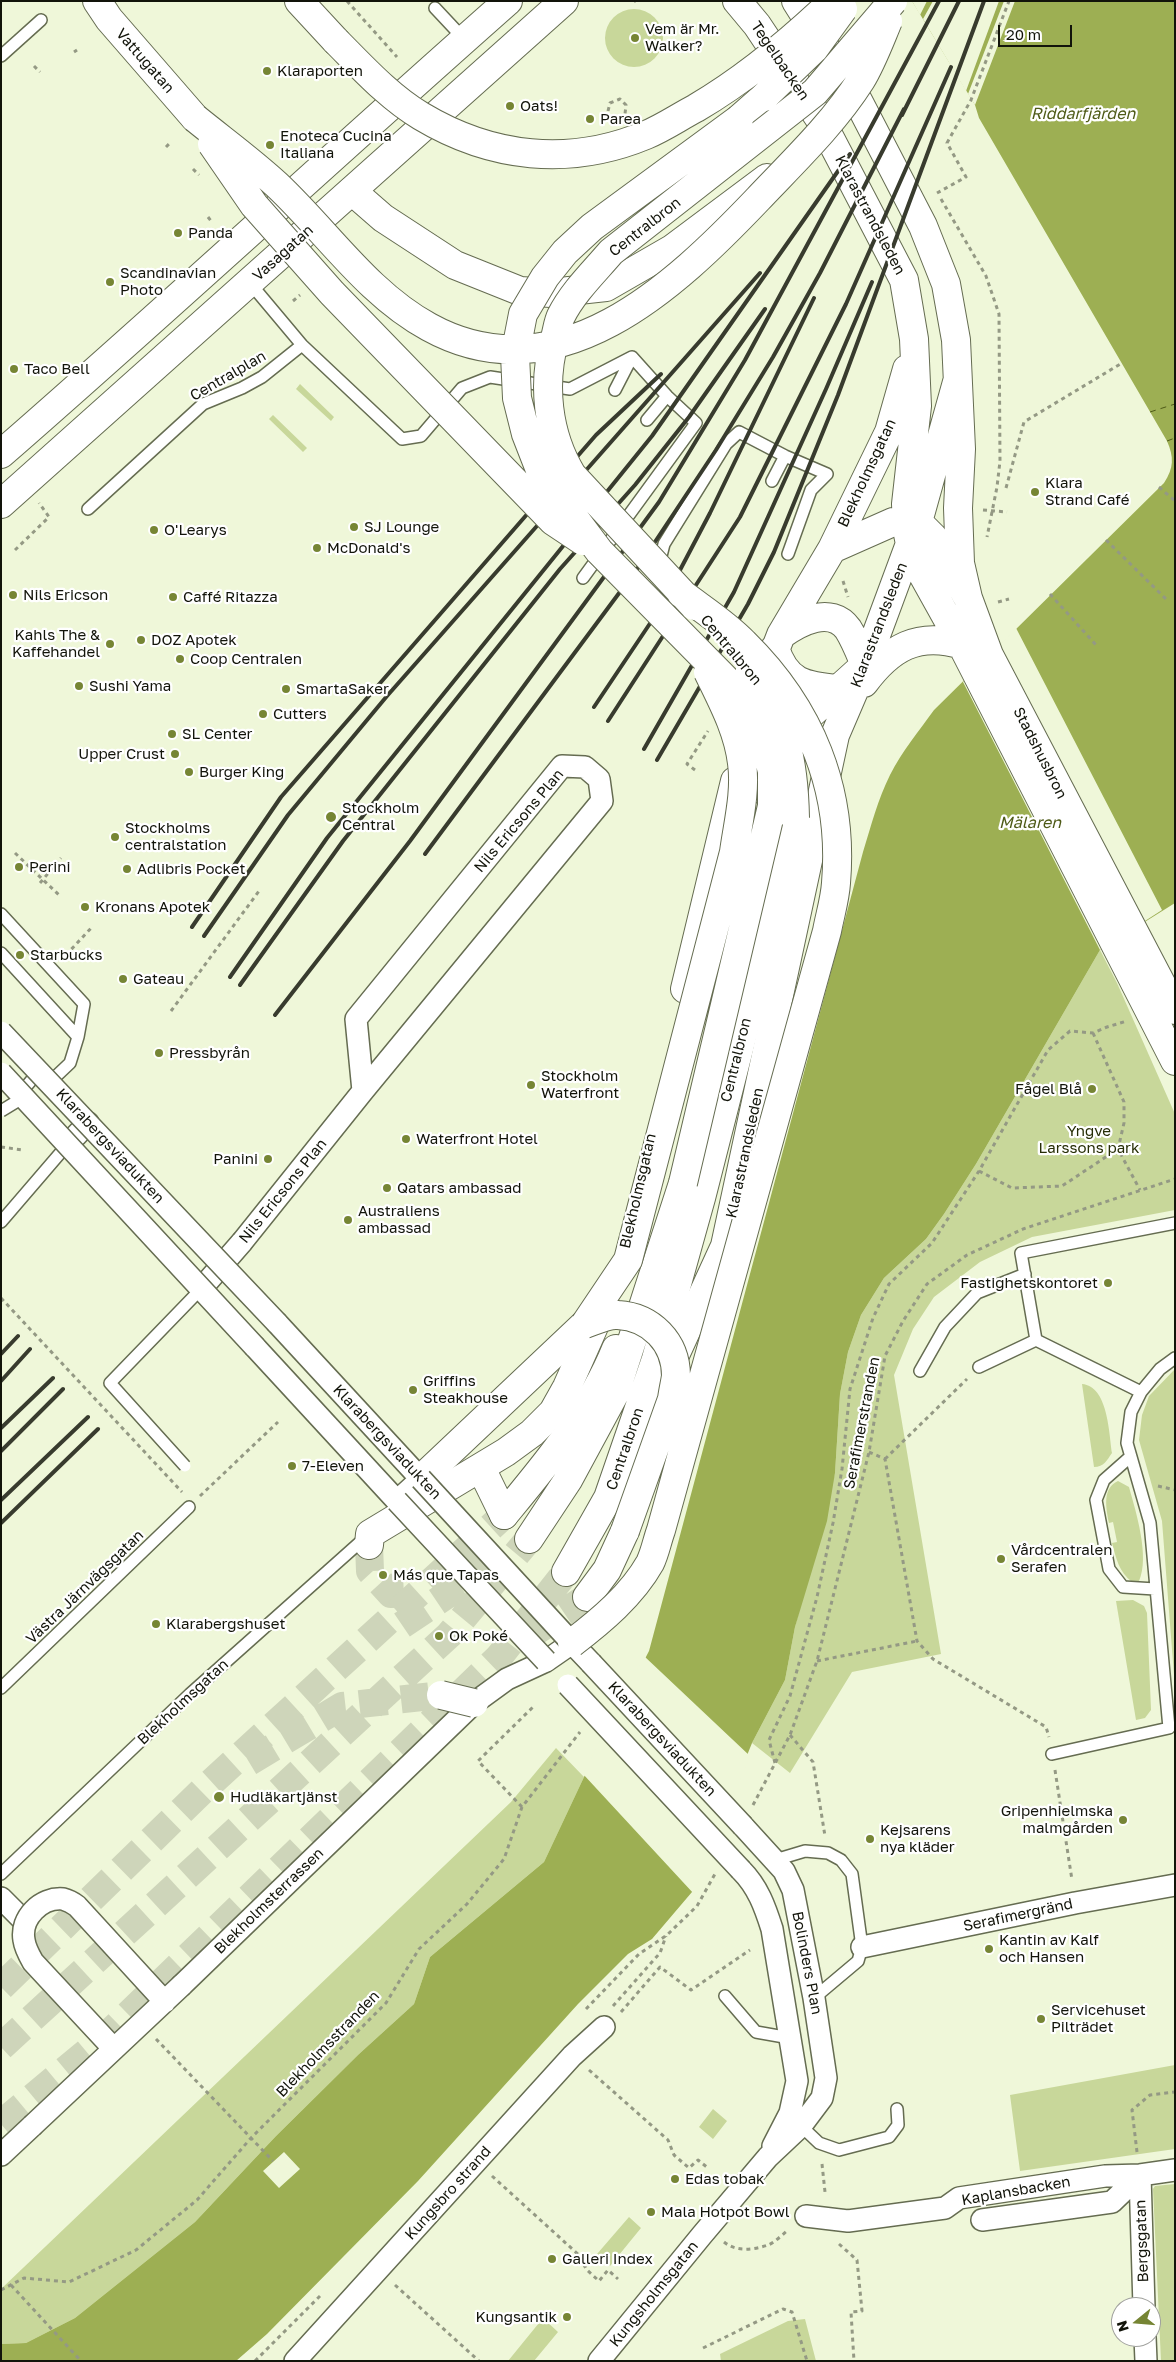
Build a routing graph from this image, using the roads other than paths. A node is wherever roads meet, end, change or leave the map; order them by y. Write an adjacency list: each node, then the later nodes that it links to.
1 (84, 1): 12 (main road, Vattugatan)
2 (508, 1): 14 (main road)
3 (564, 1): 20 (main road, Vasagatan)
4 (738, 1): 18 (main road, Tegelbacken)
5 (796, 1): 26 (main road, Klarastrandsleden)
6 (833, 1): 10 (main road, bridge)
7 (848, 1): 37 (main road, Centralbron, bridge)
8 (893, 1): 41 (main road, Centralbron, bridge)
9 (898, 1): 19 (main road, bridge)
10 (301, 4)
11 (435, 8): 14 (lane)
12 (103, 10): 16 (main road, Vattugatan)
13 (41, 20): 15 (lane)
14 (465, 40): 17 (main road)
15 (1, 56)
16 (195, 118): 19 (main road, bridge); 37 (main road, bridge)
17 (372, 121): 20 (main road); 21 (main road)
18 (821, 121): 23 (main road, Klarastrandsleden)
19 (802, 152): 20 (main road, bridge)
20 (352, 191): 22 (main road, Vasagatan)
21 (255, 226): 22 (main road); 30 (main road)
22 (250, 283): 24 (lane); 33 (main road, Vasagatan)
23 (914, 339): 35 (main road, Klarastrandsleden); 36 (main road, Blekholmsgatan)
24 (302, 345): 25 (lane); 34 (lane, Centralplan)
25 (632, 357): 27 (lane); 28 (lane)
26 (957, 382): 35 (main road, Klarastrandsleden); 42 (main road, Klarastrandsleden)
27 (615, 390)
28 (667, 396): 29 (lane); 40 (lane)
29 (646, 420)
30 (1, 454)
31 (785, 456): 32 (lane); 38 (lane); 39 (lane)
32 (772, 481)
33 (1, 504)
34 (88, 509)
35 (912, 529): 36 (main road, Blekholmsgatan); 42 (main road, Klarastrandsleden); 44 (main road, Klarastrandsleden); 47 (main road, Klarastrandsleden)
36 (832, 549): 43 (main road, Blekholmsgatan)
37 (599, 551): 45 (main road, Centralbron, bridge)
38 (788, 554)
39 (660, 560)
40 (583, 578)
41 (681, 593): 64 (main road, Centralbron, bridge); 88 (main road, bridge)
42 (980, 601): 46 (main road, Klarastrandsleden)
43 (778, 642): 47 (main road); 48 (main road); 49 (main road, Blekholmsgatan)
44 (962, 645): 46 (main road, Klarastrandsleden); 48 (main road, Klarastrandsleden)
45 (698, 650): 64 (main road, Centralbron, bridge); 70 (main road, bridge)
46 (982, 663): 51 (main road, Stadshusbron)
47 (865, 665): 48 (main road, Klarastrandsleden)
48 (842, 698): 49 (main road, Blekholmsgatan); 80 (main road, Klarastrandsleden)
49 (725, 820): 78 (main road, Blekholmsgatan)
50 (1, 914): 55 (lane)
51 (1123, 935): 53 (main road); 56 (main road)
52 (1, 953): 55 (lane)
53 (1175, 1010)
54 (1, 1032): 58 (street, Klarabergsviadukten, bridge)
55 (78, 1037): 58 (lane)
56 (1175, 1061)
57 (1, 1073): 60 (street, Klarabergsviadukten, bridge)
58 (42, 1079): 61 (lane); 62 (street, Klarabergsviadukten, bridge)
59 (363, 1091): 59 (street, Nils Ericsons Plan, bridge); 67 (street, Nils Ericsons Plan, bridge)
60 (24, 1097): 61 (lane, bridge); 63 (street, Klarabergsviadukten, bridge)
61 (1, 1112)
62 (88, 1123): 63 (street); 67 (street, Klarabergsviadukten, bridge)
63 (68, 1144): 65 (lane); 69 (street, Klarabergsviadukten, bridge)
64 (692, 1190): 78 (main road); 80 (main road, Centralbron); 84 (main road)
65 (1, 1222)
66 (1175, 1223): 68 (lane)
67 (223, 1266): 69 (street, Nils Ericsons Plan); 79 (street, Klarabergsviadukten, bridge)
68 (1025, 1274): 71 (lane); 74 (lane)
69 (201, 1289): 77 (lane, bridge); 81 (street, Klarabergsviadukten, bridge)
70 (584, 1324): 79 (main road); 87 (main road, bridge)
71 (1036, 1340): 73 (lane); 75 (lane)
72 (1175, 1358): 75 (lane)
73 (979, 1367)
74 (920, 1371)
75 (1141, 1392): 76 (lane)
76 (1130, 1457): 86 (lane); 86 (lane)
77 (185, 1466)
78 (481, 1468): 83 (main road, Blekholmsgatan)
79 (421, 1479): 81 (street); 88 (street, Klarabergsviadukten, bridge)
80 (608, 1498): 85 (main road, Klarastrandsleden)
81 (397, 1501): 89 (street, Klarabergsviadukten, bridge)
82 (191, 1505): 90 (lane, Västra Järnvägsgatan)
83 (369, 1539): 96 (lane, Blekholmsgatan)
84 (530, 1539)
85 (566, 1572)
86 (1155, 1589): 93 (lane)
87 (586, 1597)
88 (572, 1643): 89 (street, Blekholmsterrassen); 95 (street, Klarabergsviadukten, bridge)
89 (546, 1661): 92 (street, Blekholmsterrassen); 97 (street, Klarabergsviadukten, bridge)
90 (1, 1688)
91 (441, 1695): 92 (main road, bridge)
92 (474, 1703): 104 (street, Blekholmsterrassen, bridge)
93 (1172, 1727): 94 (lane)
94 (1052, 1754)
95 (772, 1857): 101 (lane); 103 (street, Bolinders Plan)
96 (1, 1874)
97 (752, 1880): 106 (street, Bolinders Plan)
98 (1175, 1885): 101 (street, Serafimergränd)
99 (1, 1898): 100 (street)
100 (25, 1922): 104 (street, bridge); 107 (street, bridge)
101 (862, 1947): 103 (lane)
102 (724, 1996): 106 (lane)
103 (814, 1998): 108 (street, Bolinders Plan)
104 (165, 2002): 107 (street, Blekholmsterrassen, bridge)
105 (604, 2027): 119 (street, Kungsbro strand)
106 (790, 2038): 109 (street, Bolinders Plan)
107 (114, 2049): 112 (street, Blekholmsterrassen, bridge)
108 (826, 2078): 111 (street, Kungsholmsgatan)
109 (797, 2081): 111 (street, Kungsholmsgatan)
110 (897, 2109): 111 (lane)
111 (796, 2120): 120 (street, Kungsholmsgatan)
112 (1, 2155)
113 (1175, 2170): 114 (street, Kaplansbacken)
114 (1140, 2175): 115 (street, Kaplansbacken); 116 (street, Kaplansbacken); 117 (street, Bergsgatan)
115 (806, 2216)
116 (982, 2220)
117 (1144, 2297)
118 (1145, 2347): 121 (street)
119 (295, 2361)
120 (600, 2361)
121 (1146, 2361)

